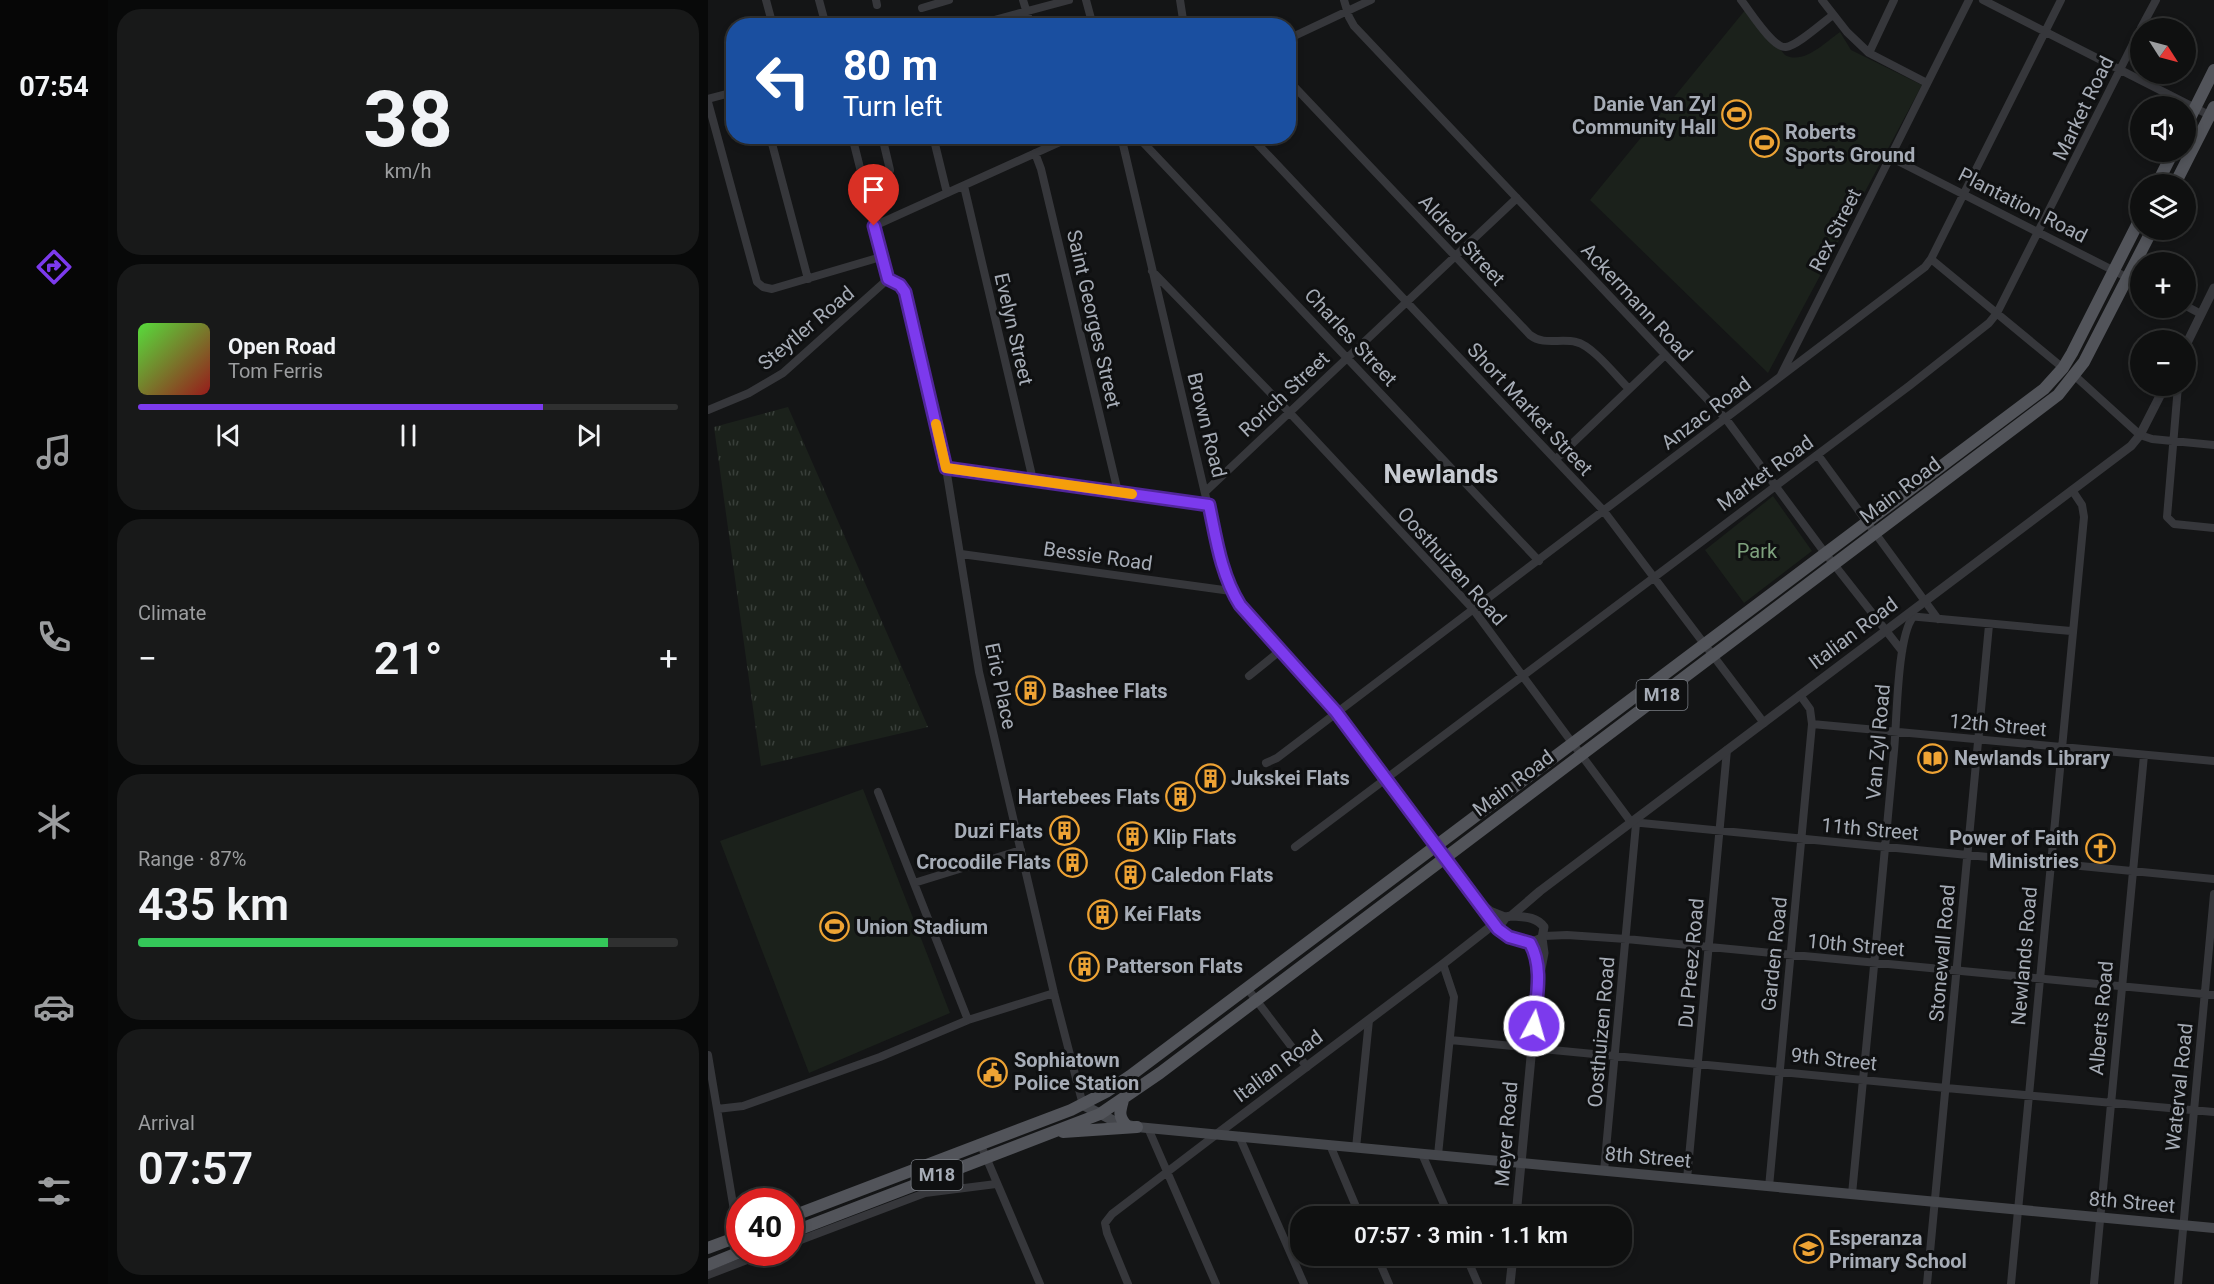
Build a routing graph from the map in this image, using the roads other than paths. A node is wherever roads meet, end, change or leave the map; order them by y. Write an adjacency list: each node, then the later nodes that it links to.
1 (766, 0): 21 (street)
2 (819, 0): 22 (street)
3 (949, 0): 17 (street)
4 (1023, 0): 18 (street)
5 (1069, 0): 18 (street)
6 (1086, 0): 25 (street)
7 (1180, 0): 26 (street)
8 (1344, 0): 19 (street, Ackermann Road)
9 (1371, 0): 19 (street)
10 (1742, 0): 20 (street)
11 (1822, 0): 20 (street)
12 (1894, 0): 31 (street)
13 (1968, 0): 34 (street, Rex Street)
14 (1983, 0): 28 (street)
15 (2061, 0): 28 (street, Anzac Road)
16 (2156, 0): 27 (street, Market Road)
17 (922, 8)
18 (1026, 11): 23 (street); 24 (street)
19 (1347, 11): 29 (street); 57 (street, Ackermann Road)
20 (1833, 15): 31 (street)
21 (771, 18)
22 (824, 18)
23 (1001, 18)
24 (1028, 18)
25 (1091, 18)
26 (1183, 18)
27 (2147, 18)
28 (2045, 32): 32 (street); 56 (street, Anzac Road)
29 (1296, 35)
30 (2130, 51): 32 (street, Market Road)
31 (1869, 53): 34 (street)
32 (2121, 69): 37 (street); 59 (street, Market Road)
33 (2214, 70): 39 (main road)
34 (1927, 83): 51 (street, Rex Street)
35 (1296, 88): 63 (street, Aldred Street)
36 (726, 94): 38 (street)
37 (2172, 96)
38 (708, 100): 68 (street)
39 (2196, 104)
40 (2196, 109): 41 (street)
41 (2213, 114): 53 (main road)
42 (772, 144): 68 (street)
43 (854, 144): 58 (street)
44 (884, 144): 52 (street)
45 (935, 144): 55 (street)
46 (1055, 144): 50 (street)
47 (1123, 144): 65 (street, Brown Road)
48 (1145, 144): 77 (street, Charles Street)
49 (1258, 144): 71 (street, Short Market Street)
50 (1035, 153): 54 (street); 97 (street, Saint Georges Street)
51 (1890, 157): 56 (street, Plantation Road); 80 (street, Rex Street)
52 (890, 170)
53 (2180, 174)
54 (963, 186): 55 (street); 93 (street, Evelyn Street)
55 (947, 193): 58 (street)
56 (1965, 194): 59 (street, Plantation Road); 64 (street, Anzac Road)
57 (1517, 198): 63 (street, Rorich Street); 76 (street, Ackermann Road)
58 (874, 226): 62 (street)
59 (2040, 233): 66 (street, Plantation Road); 73 (street, Market Road)
60 (2130, 240): 66 (main road, Main Road / M18)
61 (2147, 240): 67 (main road, Main Road / M18)
62 (881, 257): 68 (street); 69 (street)
63 (1455, 257): 71 (street, Rorich Street); 81 (street, Aldred Street)
64 (1931, 259): 73 (street); 80 (street, Anzac Road)
65 (1152, 271): 85 (street, Oosthuizen Road); 96 (street, Brown Road)
66 (2115, 271): 67 (street, Plantation Road); 78 (main road, Main Road / M18)
67 (2128, 277): 79 (main road, Main Road / M18)
68 (808, 279)
69 (888, 279): 84 (street, Steytler Road); 92 (street, Eric Place)
70 (2214, 288): 74 (street)
71 (1407, 302): 77 (street, Rorich Street); 91 (street, Short Market Street)
72 (2196, 311): 74 (street)
73 (1997, 313): 78 (street); 90 (street, Market Road)
74 (2201, 314): 75 (street)
75 (2193, 330)
76 (1665, 355): 81 (street); 86 (street, Ackermann Road)
77 (1348, 357): 85 (street, Rorich Street); 105 (street, Charles Street)
78 (2063, 368): 100 (main road, Main Road / M18)
79 (2075, 376): 87 (street); 102 (main road, Main Road / M18)
80 (1779, 379): 86 (street, Anzac Road)
81 (1629, 389): 91 (street)
82 (2160, 396): 87 (street, Italian Road)
83 (2177, 396): 88 (street)
84 (708, 410)
85 (1289, 412): 96 (street, Rorich Street); 110 (street, Oosthuizen Road)
86 (1725, 419): 94 (street, Ackermann Road); 99 (street, Anzac Road)
87 (2140, 435): 88 (street); 95 (street, Italian Road)
88 (2173, 441): 89 (street); 101 (street)
89 (2214, 445)
90 (1818, 455): 94 (street, Market Road); 100 (street)
91 (1556, 459): 99 (street, Short Market Street)
92 (946, 468): 93 (street); 104 (street, Eric Place)
93 (1033, 480): 97 (street)
94 (1775, 486): 103 (street, Ackermann Road); 107 (street, Market Road)
95 (2072, 489): 109 (street, Italian Road); 114 (street, Newlands Road)
96 (1206, 491): 98 (street, Brown Road)
97 (1118, 492): 98 (street)
98 (1209, 505): 108 (street, Brown Road)
99 (1603, 510): 105 (street, Anzac Road); 107 (street, Short Market Street)
100 (1867, 521): 102 (street); 103 (main road, Main Road / M18)
101 (2214, 528)
102 (1876, 532): 106 (main road, Main Road / M18); 109 (street)
103 (1825, 553): 106 (street, Ackermann Road); 116 (main road, Main Road / M18)
104 (961, 554): 108 (street, Bessie Road); 143 (street, Eric Place)
105 (1539, 561): 110 (street, Anzac Road)
106 (1833, 564): 115 (street, Ackermann Road); 119 (main road, Main Road / M18)
107 (1653, 577): 116 (street, Short Market Street); 121 (street, Market Road)
108 (1231, 591): 117 (street, Brown Road)
109 (1926, 601): 111 (street, Italian Road); 112 (street)
110 (1473, 609): 121 (street, Oosthuizen Road); 123 (street, Anzac Road)
111 (1909, 616): 112 (street); 115 (street, Italian Road); 118 (street, Van Zyl Road)
112 (1938, 618): 113 (street)
113 (1989, 625): 114 (street); 127 (street, Stonewall Road)
114 (2071, 631): 129 (street, Newlands Road)
115 (1885, 632): 118 (street); 122 (street, Italian Road)
116 (1704, 644): 119 (street, Short Market Street); 128 (main road, Main Road / M18)
117 (1281, 650): 120 (street); 123 (street, Brown Road)
118 (1902, 651): 126 (street, Van Zyl Road)
119 (1713, 657): 124 (street, Short Market Street); 132 (main road, Main Road / M18)
120 (1249, 676)
121 (1522, 676): 128 (street, Oosthuizen Road); 135 (street, Market Road)
122 (1800, 695): 124 (street, Italian Road); 125 (street)
123 (1336, 712): 134 (street, Anzac Road); 135 (street, Brown Road)
124 (1764, 723): 130 (street, Italian Road)
125 (1812, 724): 126 (street, 12th Street); 139 (street, Garden Road)
126 (1896, 732): 127 (street, 12th Street); 142 (street, Van Zyl Road)
127 (1978, 740): 129 (street, 12th Street); 144 (street, Stonewall Road)
128 (1572, 743): 132 (street, Oosthuizen Road); 141 (main road, Main Road / M18)
129 (2061, 747): 131 (street, 12th Street); 146 (street, Newlands Road)
130 (1727, 750): 137 (street, Italian Road); 138 (street, Du Preez Road)
131 (2144, 755): 133 (street, 12th Street); 147 (street, Alberts Road)
132 (1581, 756): 137 (street, Oosthuizen Road); 145 (main road, Main Road / M18)
133 (2214, 761)
134 (1266, 763)
135 (1386, 778): 140 (street, Market Road); 141 (street, Brown Road)
136 (878, 792): 149 (street)
137 (1634, 823): 138 (street, 11th Street); 150 (street, Italian Road); 157 (street, Oosthuizen Road)
138 (1720, 831): 139 (street, 11th Street); 160 (street, Du Preez Road)
139 (1803, 839): 142 (street, 11th Street); 161 (street, Garden Road)
140 (1295, 847)
141 (1437, 847): 145 (street, Brown Road); 168 (main road, Main Road / M18)
142 (1885, 847): 144 (street, 11th Street); 162 (street, Van Zyl Road)
143 (1021, 850): 149 (street); 169 (street, Eric Place)
144 (1968, 855): 146 (street, 11th Street); 164 (street, Stonewall Road)
145 (1444, 858): 151 (street, Brown Road); 172 (main road, Main Road / M18)
146 (2049, 863): 147 (street, 11th Street); 165 (street, Newlands Road)
147 (2132, 870): 148 (street, 11th Street); 167 (street, Alberts Road)
148 (2214, 879)
149 (914, 883): 173 (street)
150 (1540, 891): 153 (street, Italian Road); 155 (street)
151 (1471, 893): 153 (street, Brown Road); 154 (street, Brown Road)
152 (2214, 894): 170 (street, Waterval Road)
153 (1507, 918): 154 (street, Italian Road); 155 (street); 156 (street)
154 (1494, 924): 156 (street, Brown Road); 159 (street, Italian Road)
155 (1542, 930): 157 (street, 10th Street); 158 (street); 166 (street, Meyer Road)
156 (1505, 934): 158 (street, Italian Road); 159 (street, Italian Road)
157 (1626, 939): 160 (street, 10th Street); 178 (street, Oosthuizen Road)
158 (1530, 943): 166 (street, Meyer Road)
159 (1465, 947): 163 (street, Italian Road)
160 (1709, 947): 161 (street, 10th Street); 179 (street, Du Preez Road)
161 (1791, 955): 162 (street, 10th Street); 181 (street, Garden Road)
162 (1873, 963): 164 (street, 10th Street); 182 (street, Van Zyl Road)
163 (1443, 964): 174 (street, Italian Road); 175 (street)
164 (1956, 970): 165 (street, 10th Street); 183 (street, Stonewall Road)
165 (2039, 979): 167 (street, 10th Street); 184 (street, Newlands Road)
166 (1538, 983): 176 (street, Meyer Road)
167 (2121, 986): 170 (street, 10th Street); 186 (street, Alberts Road)
168 (1247, 988): 172 (street); 187 (main road, Main Road / M18)
169 (1054, 993): 173 (street); 187 (street, Eric Place)
170 (2205, 994): 171 (street, 10th Street); 189 (street, Waterval Road)
171 (2214, 995)
172 (1256, 1000): 180 (street); 185 (main road, Main Road / M18)
173 (968, 1020): 188 (street)
174 (1369, 1020): 180 (street, Italian Road); 198 (street)
175 (1450, 1040): 176 (street, 9th Street); 200 (street)
176 (1532, 1047): 178 (street, 9th Street); 202 (street, Meyer Road)
177 (708, 1055): 188 (street)
178 (1615, 1056): 179 (street, 9th Street); 203 (street, Oosthuizen Road)
179 (1698, 1063): 181 (street, 9th Street); 205 (street, Du Preez Road)
180 (1307, 1067): 194 (street, Italian Road)
181 (1780, 1071): 182 (street, 9th Street); 207 (street, Garden Road)
182 (1864, 1079): 183 (street, 9th Street); 209 (street, Van Zyl Road)
183 (1946, 1088): 184 (street, 9th Street); 210 (street, Stonewall Road)
184 (2028, 1094): 186 (street, 9th Street); 214 (street, Newlands Road)
185 (1123, 1100): 191 (main road, Main Road / M18); 192 (main road)
186 (2110, 1102): 189 (street, 9th Street); 216 (street, Alberts Road)
187 (1083, 1105): 191 (main road, 8th Street); 196 (main road, Main Road / M18)
188 (717, 1109): 208 (street)
189 (2193, 1110): 190 (street, 9th Street); 217 (street, Waterval Road)
190 (2214, 1112)
191 (1100, 1114): 192 (main road, 8th Street); 193 (main road, Main Road / M18)
192 (1137, 1127): 193 (main road); 194 (main road, 8th Street); 204 (street)
193 (1052, 1132): 201 (main road, Main Road / M18)
194 (1217, 1134): 195 (main road, 8th Street); 204 (street, Italian Road)
195 (1239, 1136): 197 (main road, 8th Street); 233 (street)
196 (980, 1143): 201 (street); 215 (main road, Main Road / M18)
197 (1330, 1145): 198 (main road, 8th Street); 211 (street)
198 (1356, 1148): 199 (main road, 8th Street)
199 (1422, 1154): 200 (main road, 8th Street); 212 (street)
200 (1438, 1155): 202 (main road, 8th Street)
201 (985, 1157): 206 (street); 218 (main road, Main Road / M18)
202 (1521, 1163): 203 (main road, 8th Street); 213 (street, Meyer Road)
203 (1604, 1171): 205 (main road, 8th Street)
204 (1167, 1172): 231 (street, Italian Road); 232 (street)
205 (1687, 1179): 207 (main road, 8th Street)
206 (996, 1184): 220 (street); 230 (street)
207 (1769, 1187): 209 (main road, 8th Street)
208 (730, 1188)
209 (1852, 1194): 210 (main road, 8th Street)
210 (1935, 1202): 214 (main road, 8th Street); 237 (street, Stonewall Road)
211 (1356, 1206)
212 (1445, 1206)
213 (1517, 1206)
214 (2017, 1209): 216 (main road, 8th Street); 238 (street, Newlands Road)
215 (804, 1212)
216 (2100, 1218): 217 (main road, 8th Street); 239 (street, Alberts Road)
217 (2183, 1225): 219 (main road, 8th Street); 240 (street, Waterval Road)
218 (804, 1228)
219 (2214, 1228)
220 (804, 1239)
221 (726, 1242): 222 (main road)
222 (708, 1248)
223 (726, 1258): 224 (main road)
224 (708, 1265)
225 (731, 1266): 229 (street)
226 (1381, 1266): 234 (street)
227 (1470, 1266): 235 (street)
228 (1512, 1266): 236 (street)
229 (708, 1275)
230 (1040, 1284)
231 (1128, 1284)
232 (1216, 1284)
233 (1304, 1284)
234 (1389, 1284)
235 (1478, 1284)
236 (1510, 1284)
237 (1927, 1284)
238 (2011, 1284)
239 (2094, 1284)
240 (2178, 1284)

